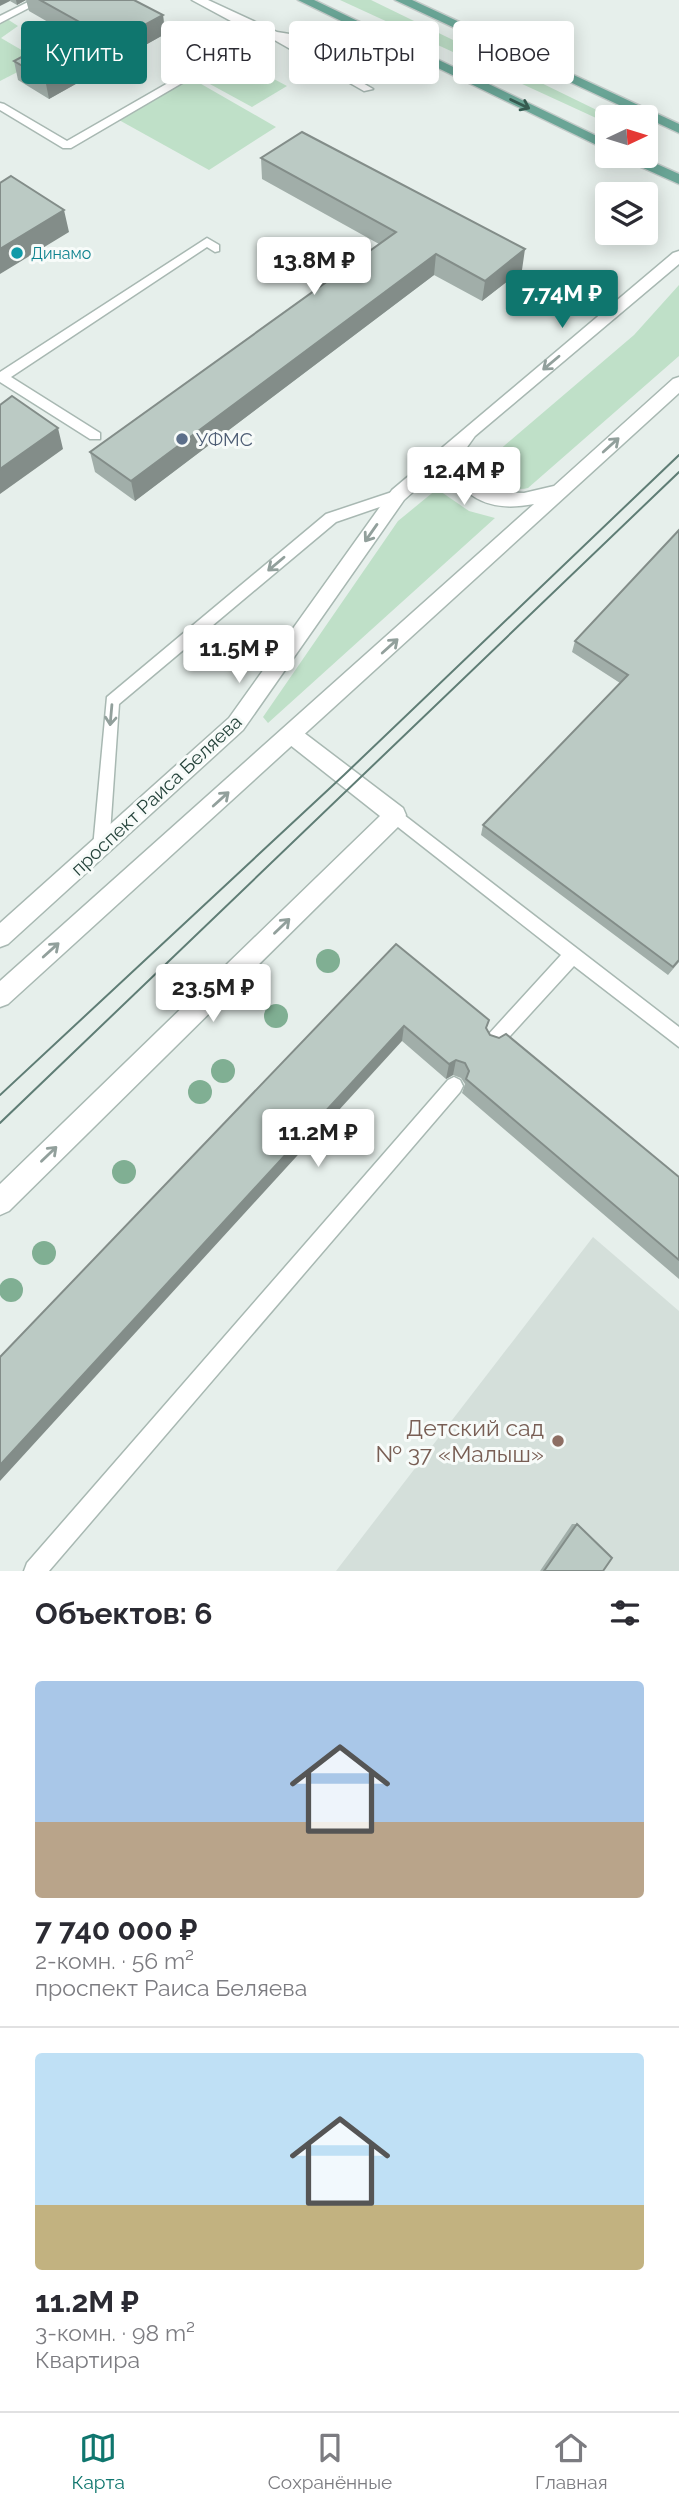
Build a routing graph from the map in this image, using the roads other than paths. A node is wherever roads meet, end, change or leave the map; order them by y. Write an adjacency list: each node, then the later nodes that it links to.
1 (39, 0): 5 (lane)
2 (198, 0): 6 (street)
3 (304, 0): 7 (main road)
4 (409, 2): 13 (main road)
5 (0, 20)
6 (242, 21)
7 (347, 21)
8 (275, 37): 11 (lane)
9 (439, 66): 14 (main road, one-way to 14)
10 (179, 84): 12 (lane)
11 (368, 89)
12 (0, 106)
13 (679, 129)
14 (595, 140)
15 (654, 168): 16 (main road)
16 (679, 180)
17 (215, 248): 19 (lane)
18 (679, 256): 21 (street, проспект Раиса Беляева, one-way to 21)
19 (1, 378): 22 (lane)
20 (679, 383): 23 (street, one-way to 20)
21 (469, 432): 23 (street); 24 (street, проспект Раиса Беляева)
22 (95, 436)
23 (561, 491): 25 (street, one-way to 23)
24 (398, 495): 27 (street, проспект Раиса Беляева, one-way to 27); 27 (lane, one-way to 27)
25 (292, 735): 26 (street); 30 (street, one-way to 25)
26 (395, 815): 29 (lane); 34 (street, one-way to 26)
27 (101, 848): 28 (street, проспект Раиса Беляева)
28 (0, 937)
29 (573, 954): 31 (lane); 32 (lane)
30 (0, 996)
31 (679, 1038)
32 (493, 1042)
33 (454, 1086): 35 (lane)
34 (0, 1202)
35 (35, 1571)

